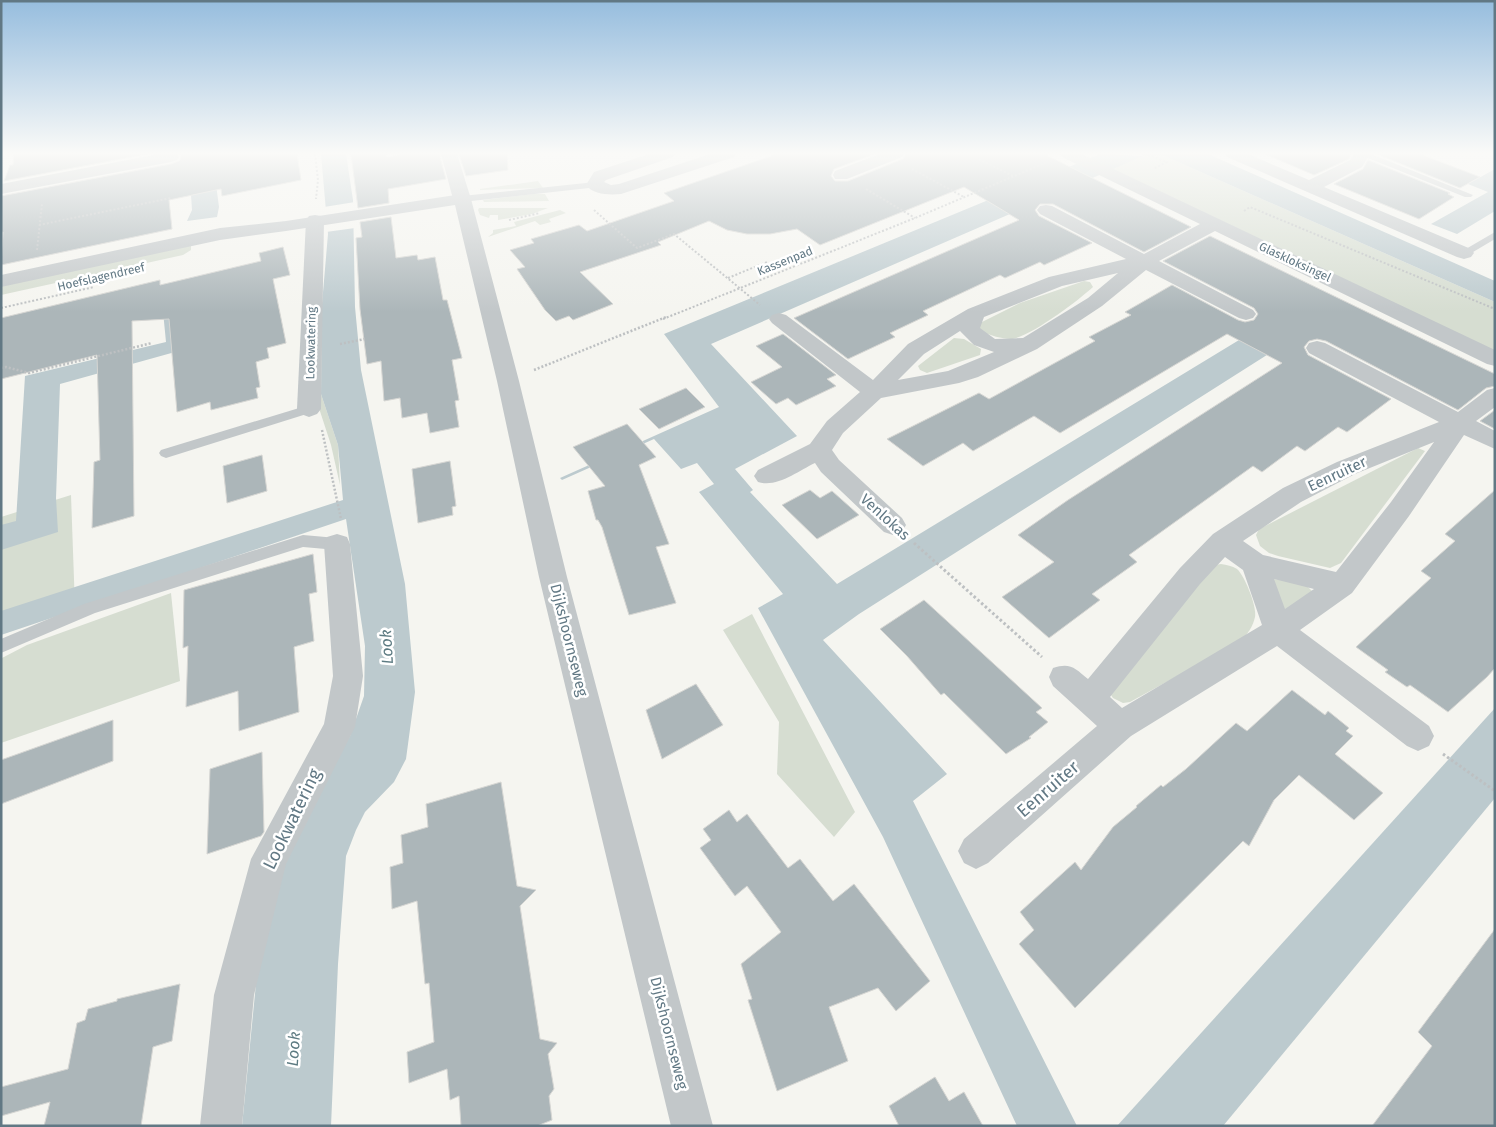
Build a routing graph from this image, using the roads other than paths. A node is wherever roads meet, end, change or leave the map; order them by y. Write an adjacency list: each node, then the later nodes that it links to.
1 (407, 207): 6 (street, Hoefslagendreef)
2 (464, 207): 41 (street, Dijkshoornseweg)
3 (1177, 207): 7 (street, Glaskloksingel)
4 (1356, 207): 10 (street)
5 (1046, 210): 11 (street)
6 (319, 220): 9 (street, Hoefslagendreef); 22 (street, Lookwatering)
7 (1218, 226): 11 (street); 19 (street, Glaskloksingel)
8 (1495, 235): 10 (lane)
9 (197, 246): 12 (street, Hoefslagendreef); 13 (street, Hoefslagendreef)
10 (1464, 252)
11 (1145, 261): 14 (street); 15 (street); 17 (street)
12 (1, 280)
13 (1, 299)
14 (975, 313): 17 (street); 20 (street)
15 (1246, 314)
16 (779, 319): 20 (street)
17 (1029, 344): 20 (street)
18 (1317, 348): 23 (street)
19 (1495, 359)
20 (874, 392): 25 (street)
21 (1495, 395): 23 (street, Eenruiter)
22 (309, 409): 26 (lane)
23 (1460, 422): 24 (street); 30 (street, Eenruiter); 32 (street, Eenruiter)
24 (1495, 441)
25 (818, 450): 27 (street); 28 (street, Venlokas)
26 (166, 453)
27 (768, 476)
28 (893, 525)
29 (339, 535): 34 (lane); 40 (street, Lookwatering)
30 (1223, 541): 31 (street); 36 (street, Eenruiter)
31 (1255, 564): 32 (street); 33 (street)
32 (1342, 585): 33 (street, Eenruiter)
33 (1278, 630): 37 (street, Eenruiter); 38 (street)
34 (1, 646)
35 (1064, 677): 36 (street)
36 (1089, 700): 37 (street)
37 (1120, 726): 39 (street, Eenruiter)
38 (1418, 736)
39 (976, 852)
40 (221, 1126)
41 (692, 1126)

